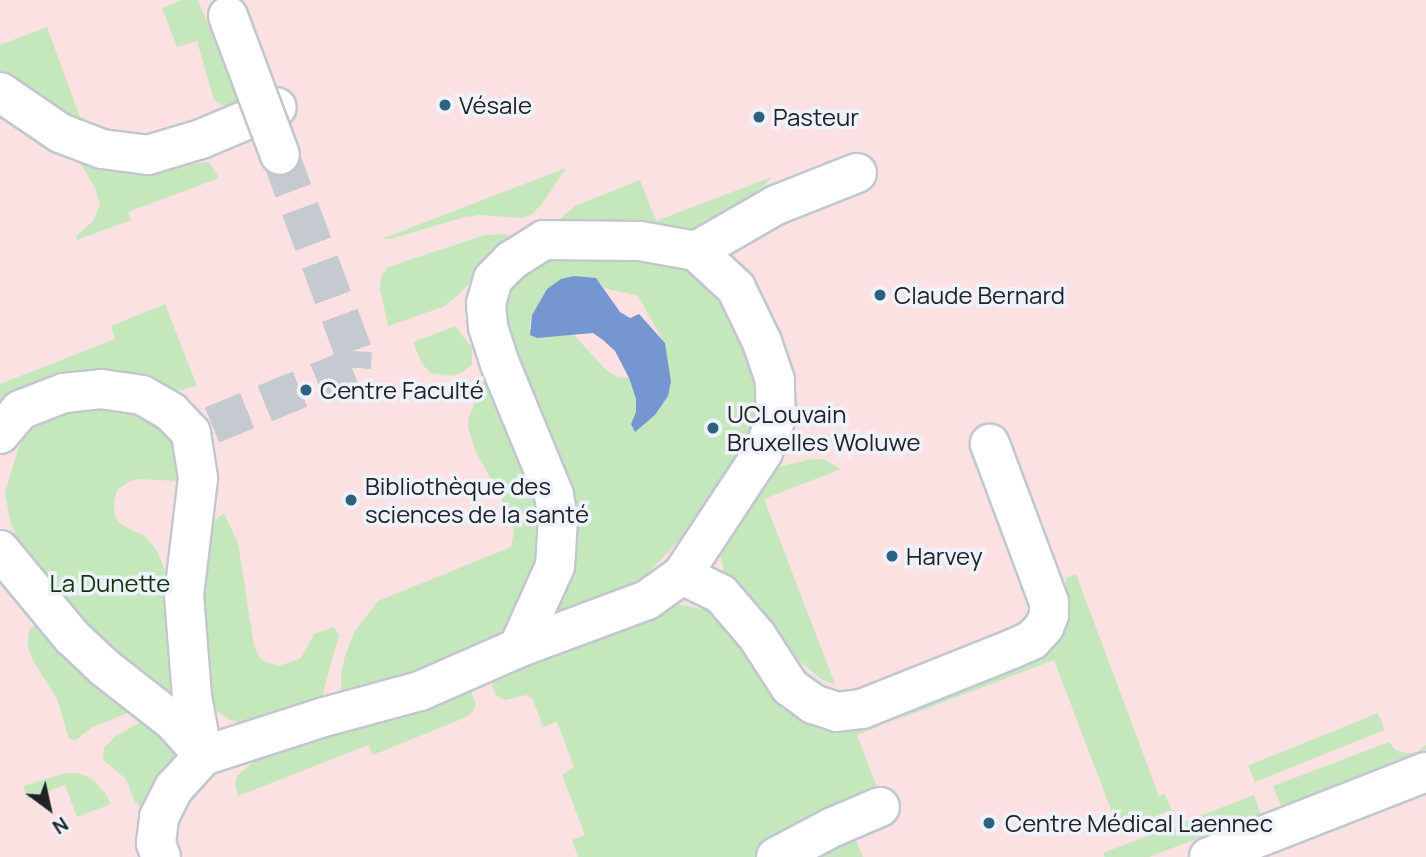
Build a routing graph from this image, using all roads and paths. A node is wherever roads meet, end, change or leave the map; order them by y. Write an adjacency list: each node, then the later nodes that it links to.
1 (225, 8): 4 (street, bridge)
2 (0, 92): 3 (street)
3 (277, 107)
4 (280, 155)
5 (857, 173): 6 (street)
6 (696, 251): 10 (street); 11 (street)
7 (0, 434): 12 (street)
8 (990, 444): 10 (street)
9 (0, 550): 12 (street)
10 (682, 575): 11 (street)
11 (518, 648): 12 (street)
12 (203, 756): 15 (street)
13 (1426, 772): 17 (street)
14 (880, 807): 16 (street)
15 (161, 857)
16 (776, 857)
17 (1209, 857)

